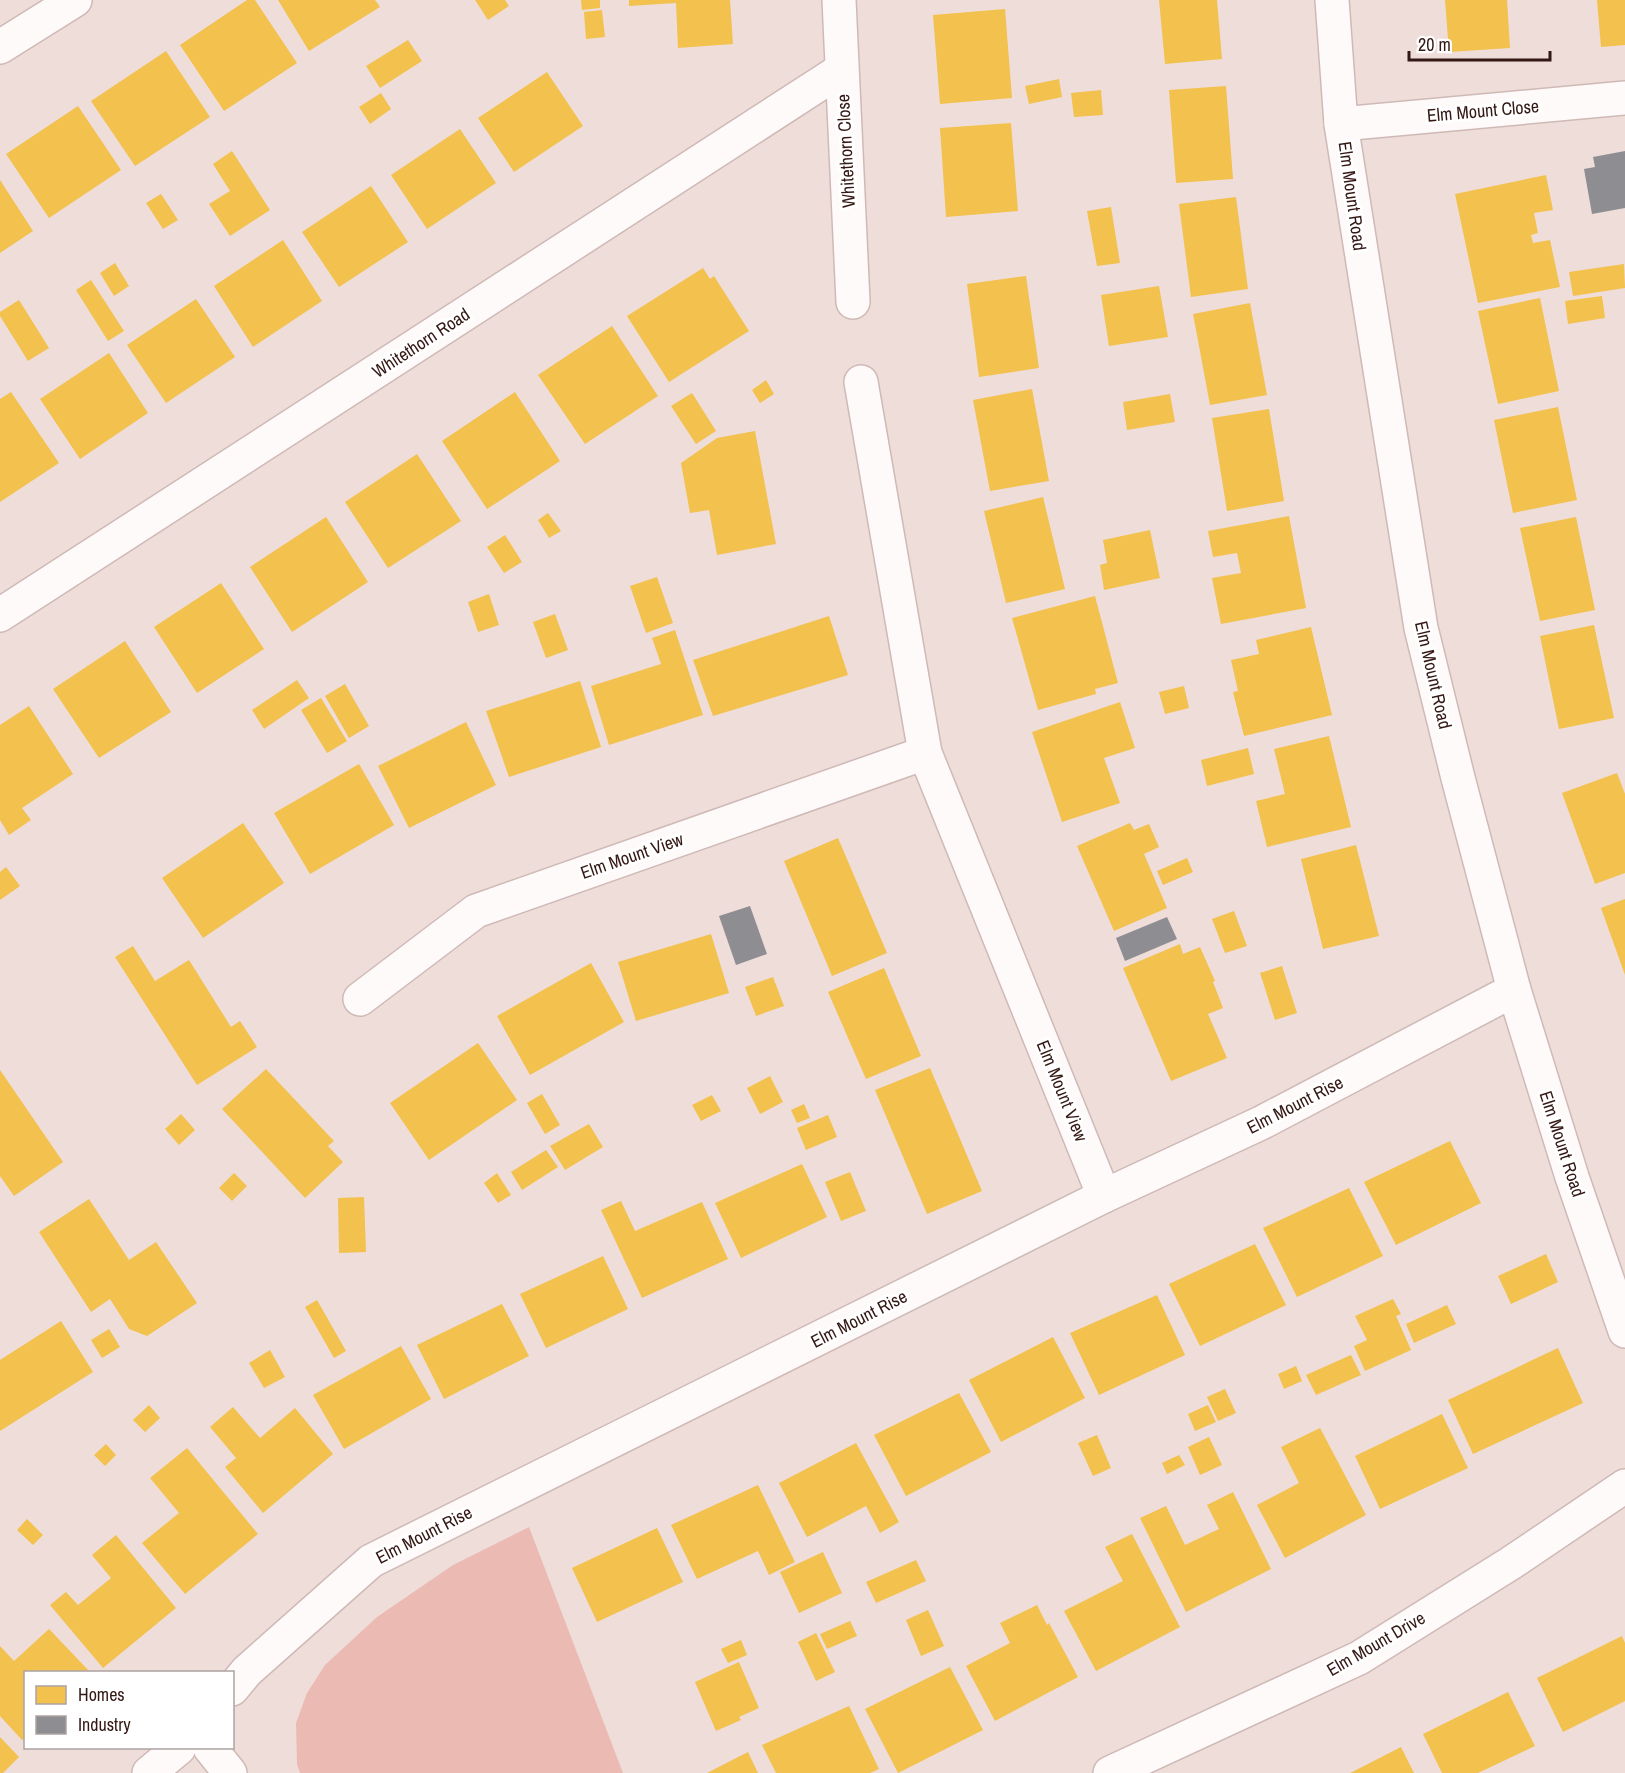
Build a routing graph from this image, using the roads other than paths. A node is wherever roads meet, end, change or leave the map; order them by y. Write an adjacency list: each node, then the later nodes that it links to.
1 (75, 0): 4 (street)
2 (839, 0): 5 (street, Whitethorn Close)
3 (1332, 0): 7 (street, Elm Mount Road)
4 (0, 47)
5 (842, 70): 8 (street, Whitethorn Close); 10 (street, Whitethorn Road)
6 (1625, 98): 7 (street, Elm Mount Close)
7 (1341, 124): 12 (street, Elm Mount Road)
8 (853, 302)
9 (861, 382): 11 (street, Elm Mount View)
10 (0, 615)
11 (925, 753): 13 (street, Elm Mount View); 14 (street, Elm Mount View)
12 (1514, 990): 14 (street, Elm Mount Rise); 15 (street, Elm Mount Road)
13 (360, 999)
14 (1104, 1196): 17 (street, Elm Mount Rise)
15 (1625, 1331)
16 (1625, 1486): 22 (street, Elm Mount Drive)
17 (234, 1687)
18 (178, 1749): 20 (street)
19 (211, 1749): 21 (street)
20 (149, 1773)
21 (230, 1773)
22 (1110, 1773)

